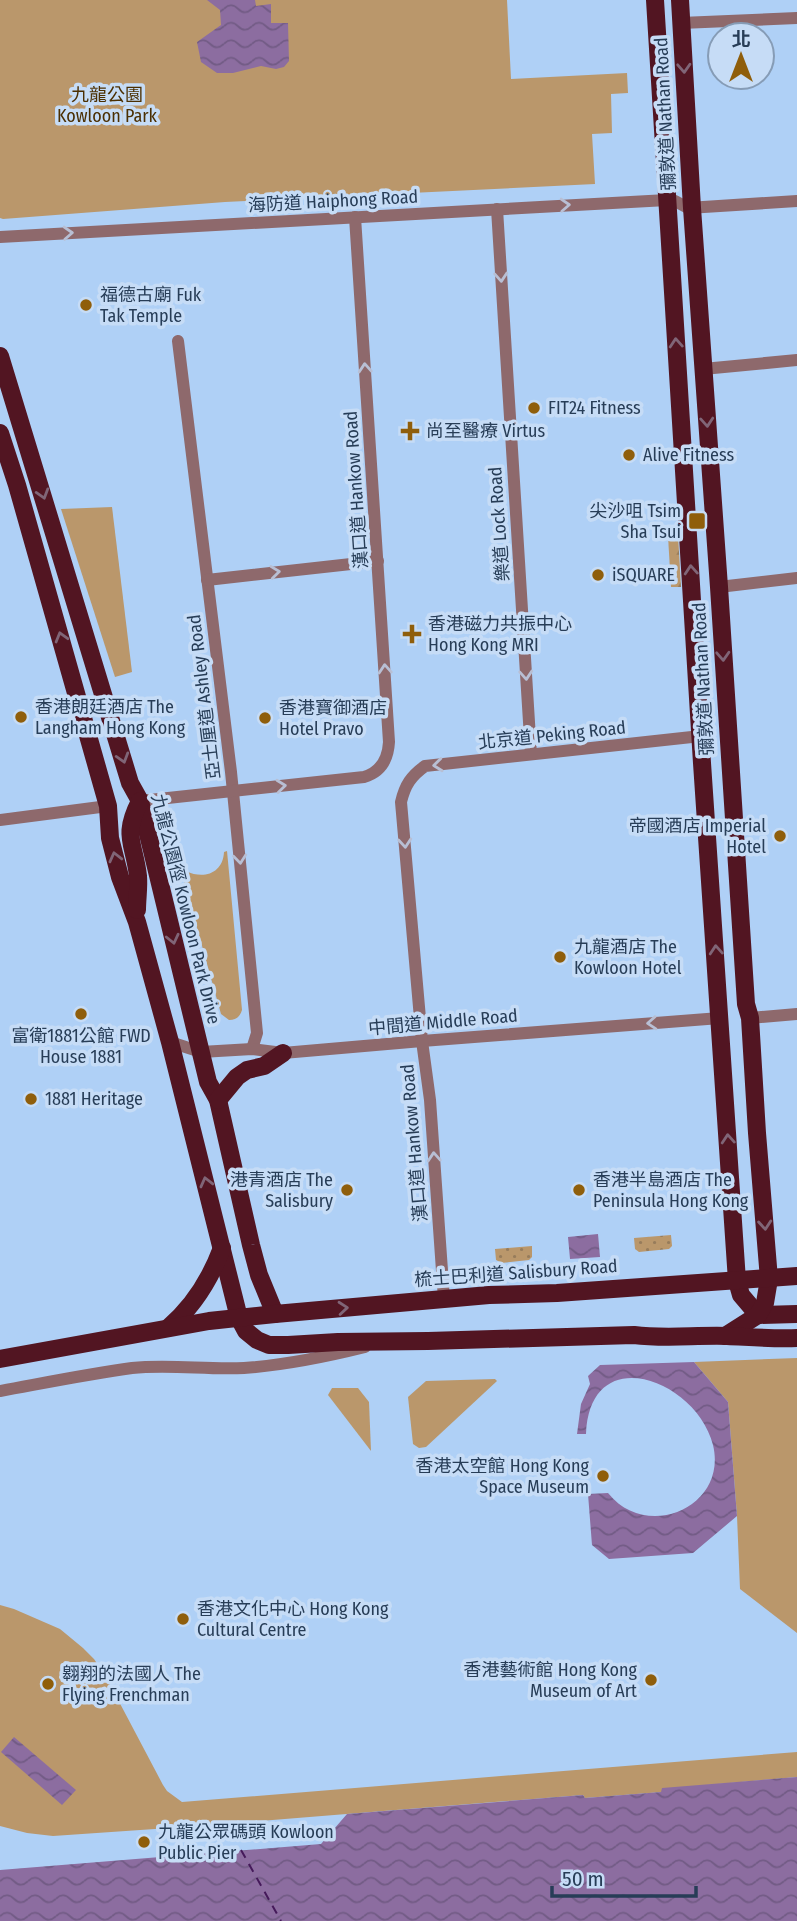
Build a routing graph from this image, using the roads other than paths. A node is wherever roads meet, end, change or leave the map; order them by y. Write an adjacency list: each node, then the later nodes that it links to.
1 (655, 0): 5 (main road, 彌敦道 Nathan Road)
2 (680, 0): 4 (main road, 彌敦道 Nathan Road)
3 (797, 18): 4 (street)
4 (681, 23): 7 (main road, 彌敦道 Nathan Road, one-way to 7)
5 (667, 200): 7 (street); 8 (street, 海防道 Haiphong Road, one-way to 5); 20 (main road, 彌敦道 Nathan Road, one-way to 5)
6 (797, 201): 7 (street)
7 (692, 208): 14 (main road, 彌敦道 Nathan Road)
8 (497, 209): 9 (street, 海防道 Haiphong Road); 21 (street, 樂道 Lock Road, one-way to 21)
9 (355, 217): 10 (street, 海防道 Haiphong Road, one-way to 9); 16 (street, 漢口道 Hankow Road, one-way to 9)
10 (0, 237)
11 (178, 341): 18 (street, 亞士厘道 Ashley Road)
12 (0, 356): 24 (main road, 九龍公園徑 Kowloon Park Drive, one-way to 24)
13 (797, 360): 14 (street)
14 (703, 369): 19 (main road, 彌敦道 Nathan Road, one-way to 19)
15 (0, 433): 25 (main road, one-way to 15)
16 (378, 561): 18 (street, one-way to 16); 23 (street, 漢口道 Hankow Road, one-way to 16)
17 (797, 578): 19 (street)
18 (207, 580): 23 (street, 亞士厘道 Ashley Road)
19 (719, 587): 30 (main road, 彌敦道 Nathan Road, one-way to 30)
20 (701, 736): 21 (street, 北京道 Peking Road); 29 (main road, 彌敦道 Nathan Road, one-way to 20)
21 (531, 754): 22 (street, 北京道 Peking Road, one-way to 22)
22 (411, 777): 31 (street, 漢口道 Hankow Road, one-way to 31)
23 (233, 791): 24 (street); 33 (street, 亞士厘道 Ashley Road, one-way to 33)
24 (140, 801): 27 (main road); 34 (main road, 九龍公園徑 Kowloon Park Drive, one-way to 34)
25 (108, 806): 26 (street); 27 (main road, one-way to 25)
26 (0, 820)
27 (137, 922): 32 (main road)
28 (797, 1014): 30 (street)
29 (720, 1018): 31 (street, 中間道 Middle Road, one-way to 31); 40 (main road, 彌敦道 Nathan Road, one-way to 29)
30 (750, 1018): 39 (main road, 彌敦道 Nathan Road, one-way to 39)
31 (422, 1041): 35 (street, 中間道 Middle Road); 41 (street, 漢口道 Hankow Road, one-way to 31)
32 (170, 1042): 34 (street, 中間道 Middle Road); 37 (main road, one-way to 32)
33 (252, 1049): 34 (street, 中間道 Middle Road); 35 (street, 中間道 Middle Road)
34 (201, 1052): 36 (main road, 九龍公園徑 Kowloon Park Drive)
35 (283, 1053): 36 (main road)
36 (218, 1100): 42 (main road, 九龍公園徑 Kowloon Park Drive)
37 (222, 1248): 45 (main road); 46 (main road)
38 (797, 1276): 39 (main road, 梳士巴利道 Salisbury Road)
39 (769, 1279): 40 (main road, 梳士巴利道 Salisbury Road); 44 (main road, 彌敦道 Nathan Road)
40 (737, 1281): 41 (main road, 梳士巴利道 Salisbury Road); 44 (main road)
41 (444, 1299): 42 (main road, 梳士巴利道 Salisbury Road, one-way to 41)
42 (275, 1314): 45 (main road, 梳士巴利道 Salisbury Road)
43 (797, 1314): 44 (main road)
44 (758, 1315): 47 (main road)
45 (239, 1318): 46 (main road, 梳士巴利道 Salisbury Road); 49 (main road)
46 (169, 1328): 50 (main road, 梳士巴利道 Salisbury Road)
47 (725, 1336): 48 (main road); 49 (main road)
48 (797, 1338)
49 (389, 1340): 51 (street)
50 (0, 1359)
51 (0, 1391)

